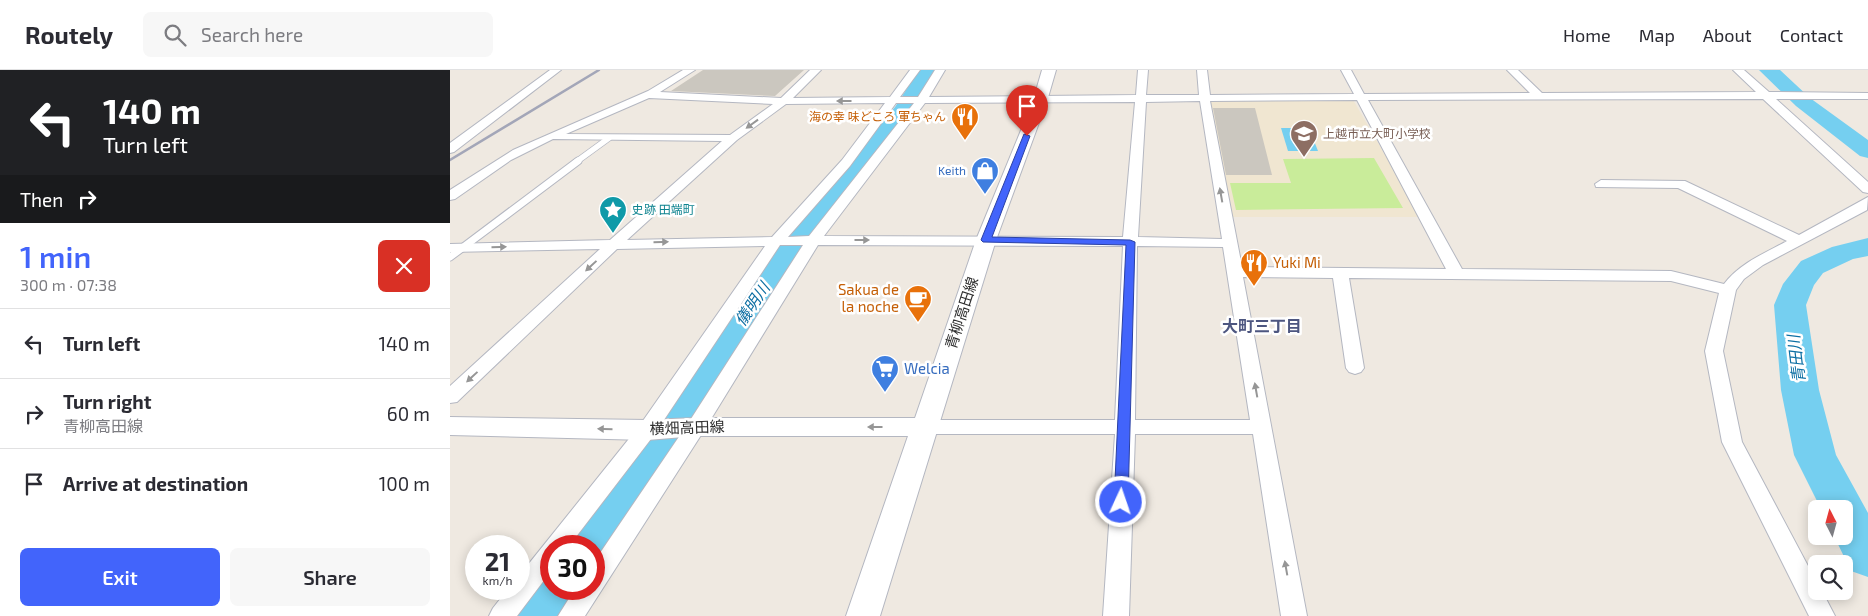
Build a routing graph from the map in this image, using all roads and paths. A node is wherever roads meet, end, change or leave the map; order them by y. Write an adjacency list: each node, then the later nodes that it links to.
1 (556, 70): 24 (street)
2 (690, 70): 12 (street)
3 (816, 70): 20 (street)
4 (915, 70): 21 (street)
5 (940, 70): 17 (street)
6 (1049, 70): 22 (main road, 青柳高田線)
7 (1143, 70): 18 (street)
8 (1202, 70): 19 (street)
9 (1346, 70): 16 (street)
10 (1512, 70): 13 (street)
11 (1738, 70): 14 (street)
12 (646, 94): 20 (street); 25 (street)
13 (1540, 96): 14 (street); 16 (street)
14 (1770, 96): 15 (street); 30 (street)
15 (1868, 96)
16 (1362, 98): 19 (street); 44 (street)
17 (920, 100): 21 (street); 22 (street); 35 (street)
18 (1141, 100): 19 (street); 22 (street); 37 (street)
19 (1205, 100): 39 (street, one-way to 19)
20 (784, 101): 21 (street, one-way to 20); 27 (street, one-way to 27)
21 (896, 101): 34 (street)
22 (1040, 101): 33 (main road, 青柳高田線)
23 (450, 136): 24 (street)
24 (470, 136): 28 (street)
25 (549, 137): 26 (street); 31 (street)
26 (609, 138): 27 (street); 40 (lane)
27 (733, 138): 38 (street)
28 (450, 149)
29 (1601, 184): 36 (street)
30 (1868, 189)
31 (450, 196)
32 (1868, 201): 36 (street)
33 (986, 240): 35 (street, one-way to 33); 37 (street); 51 (main road, 青柳高田線)
34 (779, 241): 35 (street); 38 (street, one-way to 34); 53 (street)
35 (813, 241): 50 (street)
36 (1800, 241): 45 (street)
37 (1130, 242): 39 (street); 49 (street)
38 (615, 243): 40 (street, one-way to 38); 47 (street, one-way to 47)
39 (1230, 243): 42 (street)
40 (456, 248): 41 (lane)
41 (450, 258)
42 (1235, 272): 43 (street); 52 (street, one-way to 42)
43 (1340, 272): 44 (street); 46 (street)
44 (1456, 273): 45 (street)
45 (1728, 290): 63 (street)
46 (1355, 368)
47 (450, 397)
48 (450, 426): 53 (main road, 横畑高田線, one-way to 48)
49 (1125, 426): 51 (street); 52 (street); 61 (street)
50 (696, 427): 51 (main road, 横畑高田線, one-way to 50); 53 (main road, 横畑高田線); 55 (street)
51 (924, 427): 60 (main road, 青柳高田線)
52 (1262, 427): 62 (street, one-way to 52)
53 (650, 430): 54 (street)
54 (565, 535)
55 (605, 565)
56 (540, 567): 58 (street)
57 (582, 600): 59 (street)
58 (502, 616)
59 (571, 616)
60 (863, 616)
61 (1116, 616)
62 (1294, 616)
63 (1822, 616)

